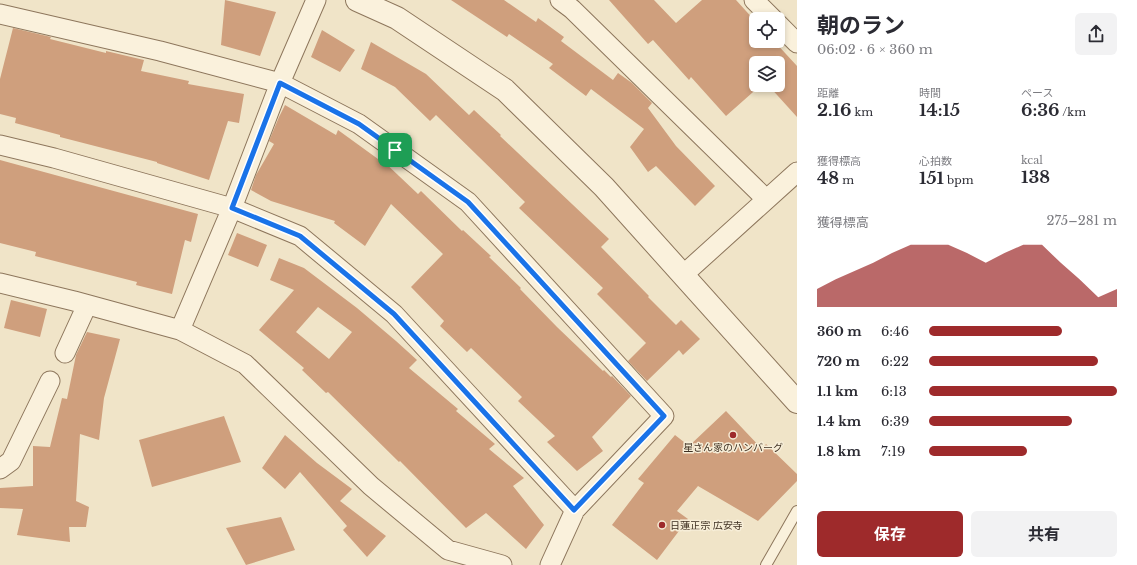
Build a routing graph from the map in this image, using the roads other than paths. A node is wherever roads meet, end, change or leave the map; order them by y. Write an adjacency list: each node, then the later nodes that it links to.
1 (316, 0): 9 (street)
2 (357, 0): 14 (street)
3 (560, 0): 12 (street)
4 (754, 0): 5 (street)
5 (766, 12)
6 (0, 14): 9 (street)
7 (785, 31): 8 (street)
8 (797, 43)
9 (280, 83): 13 (street); 22 (street)
10 (0, 145): 13 (street)
11 (797, 172): 12 (street)
12 (766, 199): 14 (street)
13 (232, 208): 17 (street); 22 (street)
14 (683, 275): 20 (street)
15 (0, 283): 16 (street)
16 (87, 304): 17 (street); 18 (street)
17 (180, 330): 24 (street)
18 (65, 353)
19 (50, 381): 21 (street)
20 (797, 402)
21 (0, 469)
22 (574, 510): 25 (street)
23 (797, 511): 26 (lane)
24 (502, 565)
25 (550, 565)
26 (766, 565)

